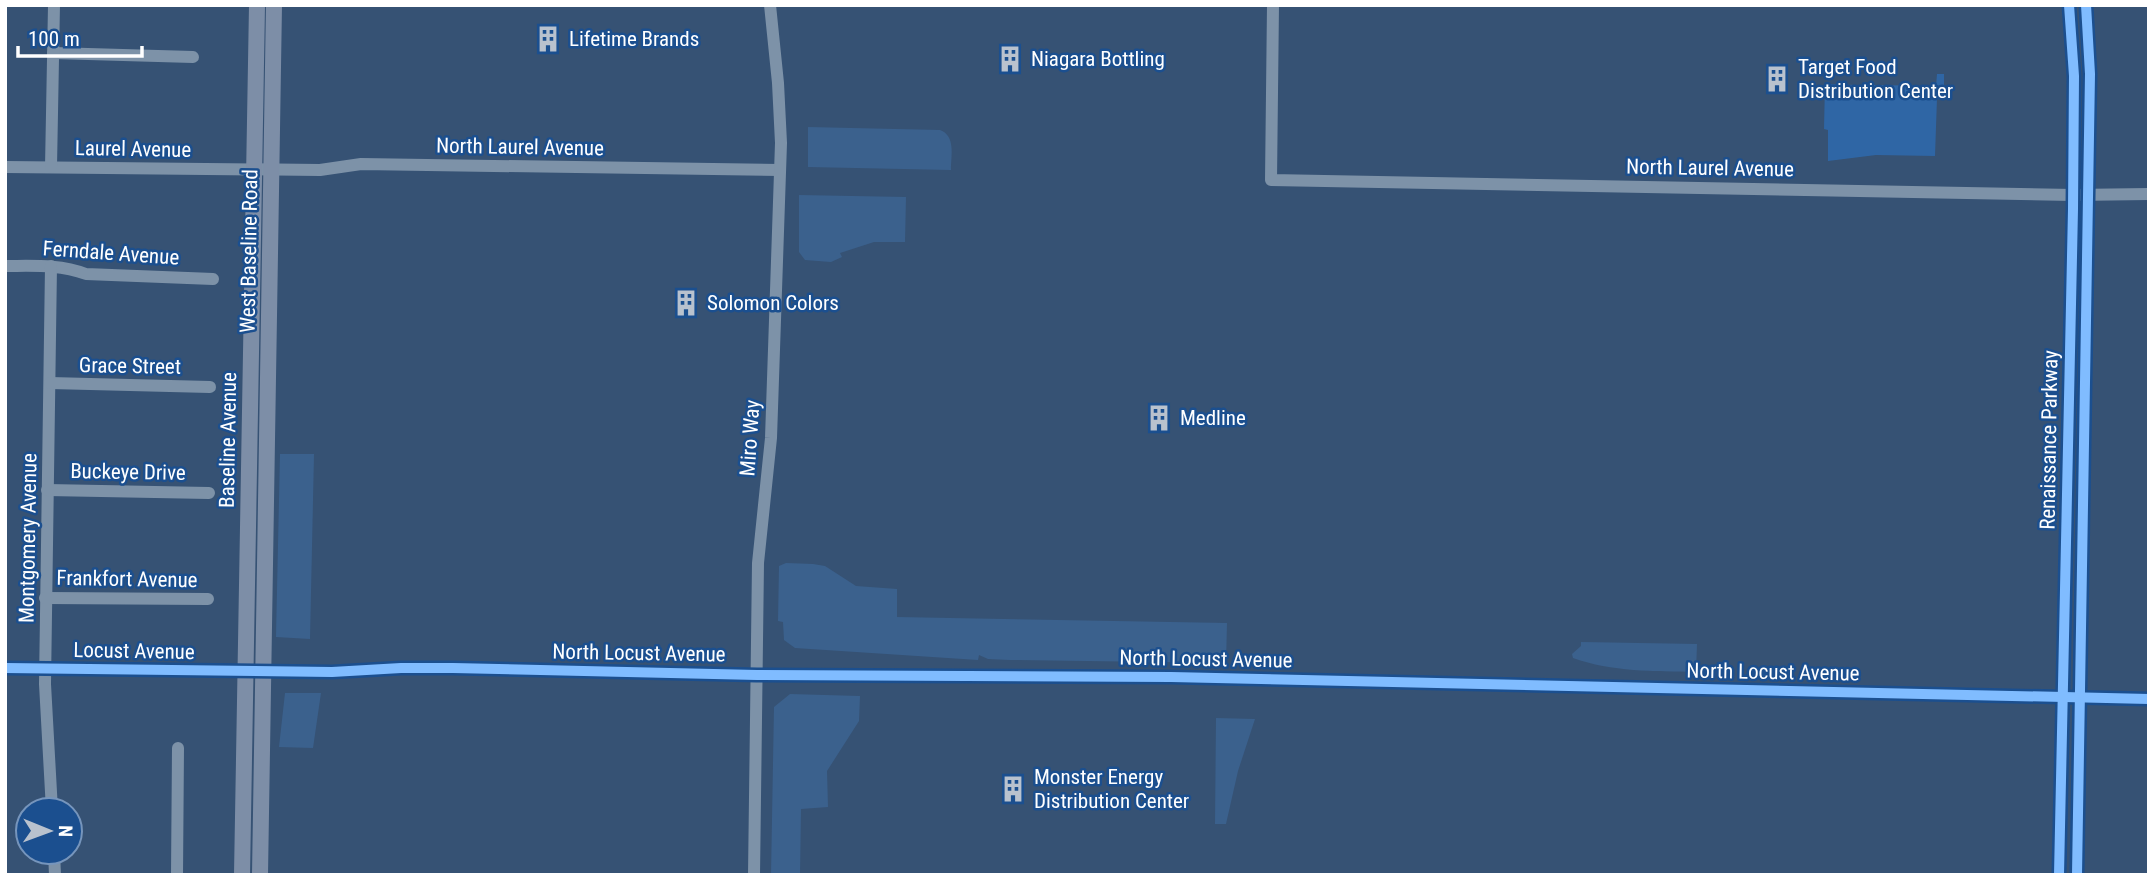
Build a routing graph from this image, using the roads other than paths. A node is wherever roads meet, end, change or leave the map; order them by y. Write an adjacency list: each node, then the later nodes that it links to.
1 (54, 5): 8 (street)
2 (257, 5): 12 (main road, Baseline Avenue)
3 (274, 5): 12 (main road, West Baseline Road)
4 (770, 5): 13 (street, Miro Way)
5 (1273, 5): 15 (street, North Laurel Avenue)
6 (2070, 5): 15 (street, Renaissance Parkway)
7 (2086, 5): 16 (street, Renaissance Parkway)
8 (54, 53): 9 (street); 11 (street)
9 (194, 57)
10 (5, 167): 11 (street, Laurel Avenue)
11 (51, 167): 12 (street, Laurel Avenue)
12 (262, 170): 13 (street, North Laurel Avenue); 28 (main road, Baseline Avenue); 29 (main road, West Baseline Road)
13 (780, 170): 30 (street, Miro Way)
14 (2149, 194): 16 (street, North Laurel Avenue)
15 (2073, 195): 16 (street, North Laurel Avenue); 31 (street, Renaissance Parkway)
16 (2088, 195): 32 (street, Renaissance Parkway)
17 (5, 266): 18 (street, Ferndale Avenue)
18 (51, 266): 19 (street, Ferndale Avenue); 20 (street, Montgomery Avenue)
19 (213, 279)
20 (50, 383): 21 (street, Grace Street); 22 (street, Montgomery Avenue)
21 (210, 387)
22 (47, 490): 23 (street, Buckeye Drive); 24 (street, Montgomery Avenue)
23 (209, 493)
24 (45, 598): 25 (street, Frankfort Avenue); 27 (street, Montgomery Avenue)
25 (208, 599)
26 (5, 668): 27 (street, Locust Avenue)
27 (46, 668): 28 (street, Locust Avenue); 35 (street, Montgomery Avenue)
28 (244, 671): 29 (street, Locust Avenue); 37 (main road, Baseline Avenue)
29 (262, 671): 30 (street, North Locust Avenue); 38 (main road, West Baseline Road)
30 (757, 675): 31 (street, North Locust Avenue); 39 (street, Miro Way)
31 (2062, 699): 32 (street, North Locust Avenue); 40 (street, Renaissance Parkway)
32 (2080, 699): 33 (street, North Locust Avenue); 41 (street, Renaissance Parkway)
33 (2149, 699)
34 (178, 748): 36 (street)
35 (51, 796)
36 (177, 875)
37 (242, 875)
38 (260, 875)
39 (754, 875)
40 (2059, 875)
41 (2077, 875)

